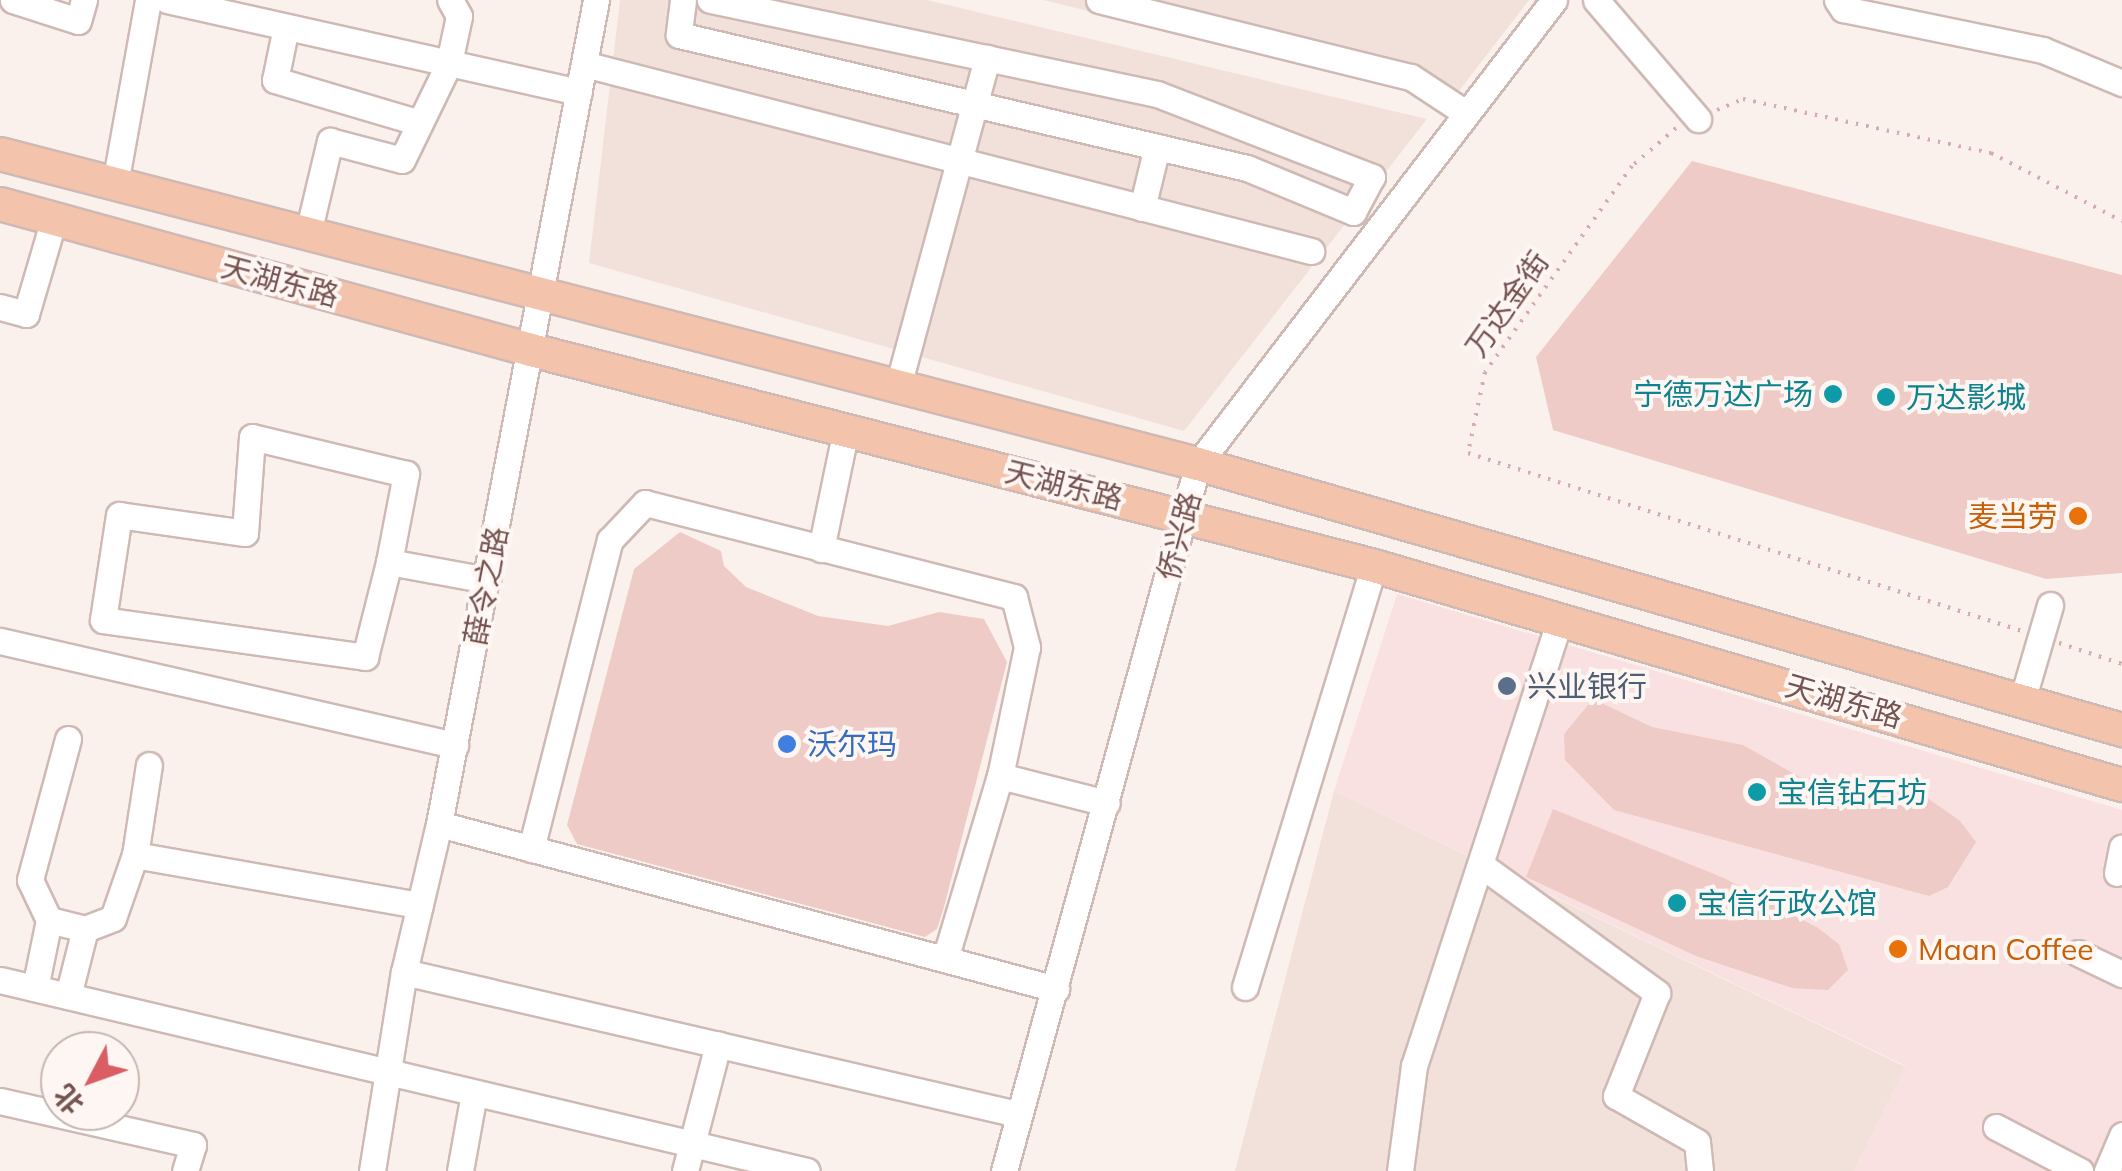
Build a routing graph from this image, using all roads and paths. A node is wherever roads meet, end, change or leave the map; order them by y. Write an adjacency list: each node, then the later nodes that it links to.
1 (13, 0): 2 (street)
2 (84, 0)
3 (148, 0): 26 (street)
4 (167, 0): 13 (street)
5 (450, 0): 15 (street)
6 (596, 0): 16 (street, 薛令之路)
7 (683, 0): 19 (street)
8 (710, 0): 14 (street)
9 (1099, 0): 20 (street)
10 (1554, 0): 20 (street, 侨兴路)
11 (1596, 0): 21 (street)
12 (1837, 0): 17 (street)
13 (286, 26): 15 (street); 22 (street)
14 (986, 58): 19 (street); 23 (street)
15 (449, 63): 18 (street); 22 (street)
16 (584, 64): 18 (street, 薛令之路); 25 (street)
17 (2122, 83)
18 (578, 92): 33 (street, 薛令之路)
19 (976, 104): 23 (street); 25 (street)
20 (1464, 112): 38 (street, 侨兴路)
21 (1698, 118): 30 (path, 万达金街); 46 (path, 万达金街)
22 (420, 123): 31 (street)
23 (1157, 147): 28 (street)
24 (0, 154): 26 (main road, 天湖东路)
25 (962, 161): 28 (street); 36 (street)
26 (115, 184): 31 (main road, 天湖东路)
27 (0, 204): 29 (main road, 天湖东路)
28 (1142, 208): 32 (street)
29 (54, 219): 34 (street); 35 (main road, 天湖东路)
30 (2122, 222)
31 (308, 233): 33 (main road, 天湖东路)
32 (1311, 251)
33 (540, 294): 35 (street, 薛令之路); 36 (main road, 天湖东路)
34 (0, 307)
35 (531, 350): 37 (main road, 天湖东路); 43 (street, 薛令之路)
36 (898, 386): 38 (main road, 天湖东路)
37 (846, 429): 39 (main road, 天湖东路); 40 (street)
38 (1198, 464): 39 (street, 侨兴路); 49 (main road, 天湖东路)
39 (1184, 516): 42 (main road, 天湖东路); 56 (street, 侨兴路)
40 (820, 549): 54 (street); 59 (street)
41 (389, 562): 41 (street); 43 (street)
42 (1374, 566): 45 (main road, 天湖东路); 71 (street)
43 (487, 580): 52 (street, 薛令之路)
44 (2050, 606): 46 (street)
45 (1559, 622): 55 (main road, 天湖东路); 61 (street)
46 (2040, 637): 48 (path, 万达金街); 49 (street)
47 (0, 641): 52 (street)
48 (2122, 664)
49 (2022, 701): 50 (main road, 天湖东路)
50 (2122, 730)
51 (68, 738): 64 (street)
52 (454, 745): 57 (street, 薛令之路)
53 (149, 765): 60 (street)
54 (1000, 776): 56 (street); 67 (street)
55 (2122, 785)
56 (1107, 803): 73 (street, 侨兴路)
57 (439, 824): 59 (street); 63 (street, 薛令之路)
58 (2122, 846): 62 (street)
59 (531, 849): 67 (street)
60 (135, 855): 63 (street); 65 (street)
61 (1482, 865): 89 (street); 90 (street)
62 (2117, 873)
63 (420, 905): 68 (street, 薛令之路)
64 (49, 920): 65 (street); 72 (street)
65 (84, 929): 74 (street)
66 (2078, 952): 69 (street)
67 (945, 959): 73 (street)
68 (404, 972): 75 (street); 76 (street, 薛令之路)
69 (2122, 974)
70 (0, 980): 72 (street)
71 (1245, 987)
72 (35, 988): 74 (street)
73 (1056, 988): 79 (street, 侨兴路)
74 (68, 996): 76 (street)
75 (718, 1044): 79 (street); 82 (street)
76 (391, 1073): 77 (street); 84 (street, 薛令之路)
77 (474, 1093): 82 (street); 85 (street)
78 (0, 1101): 83 (street)
79 (1017, 1114): 88 (street, 侨兴路)
80 (1996, 1127): 91 (street)
81 (2122, 1135): 92 (street)
82 (691, 1144): 86 (street); 87 (street)
83 (184, 1171)
84 (372, 1171)
85 (460, 1171)
86 (685, 1171)
87 (807, 1171)
88 (1004, 1171)
89 (1400, 1171)
90 (1700, 1171)
91 (2080, 1171)
92 (2107, 1171)

